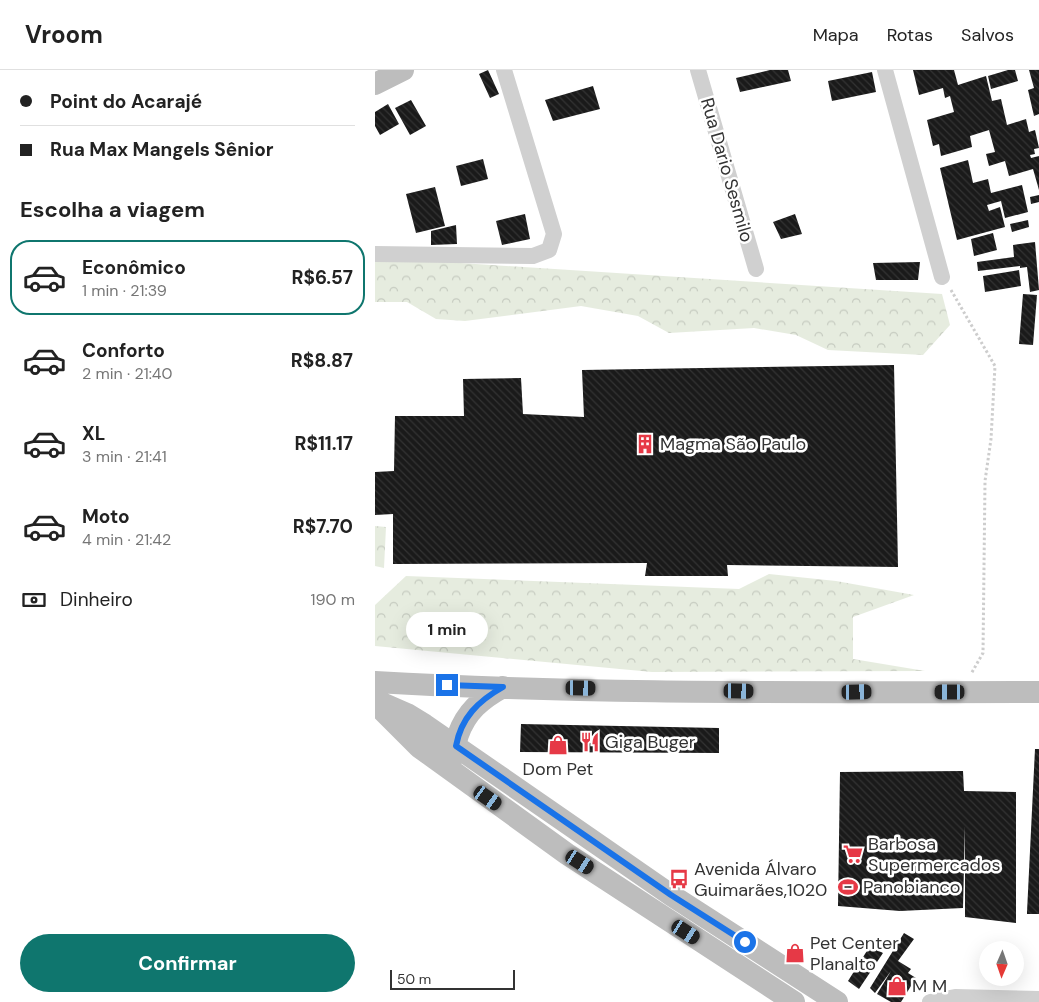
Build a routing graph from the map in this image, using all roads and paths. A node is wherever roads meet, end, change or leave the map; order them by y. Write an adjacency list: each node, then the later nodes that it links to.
1 (403, 70): 5 (street)
2 (504, 70): 6 (street)
3 (698, 70): 7 (street, Rua Dario Sesmilo)
4 (885, 70): 8 (street)
5 (375, 84)
6 (375, 254)
7 (756, 270)
8 (943, 277): 9 (path)
9 (971, 674)
10 (375, 682): 11 (street)
11 (503, 687): 12 (street); 14 (street)
12 (1039, 692)
13 (375, 701): 14 (street); 15 (street)
14 (456, 746): 15 (street); 18 (street)
15 (446, 767): 17 (street)
16 (1039, 999): 19 (street)
17 (794, 1002)
18 (837, 1002)
19 (931, 1002)

